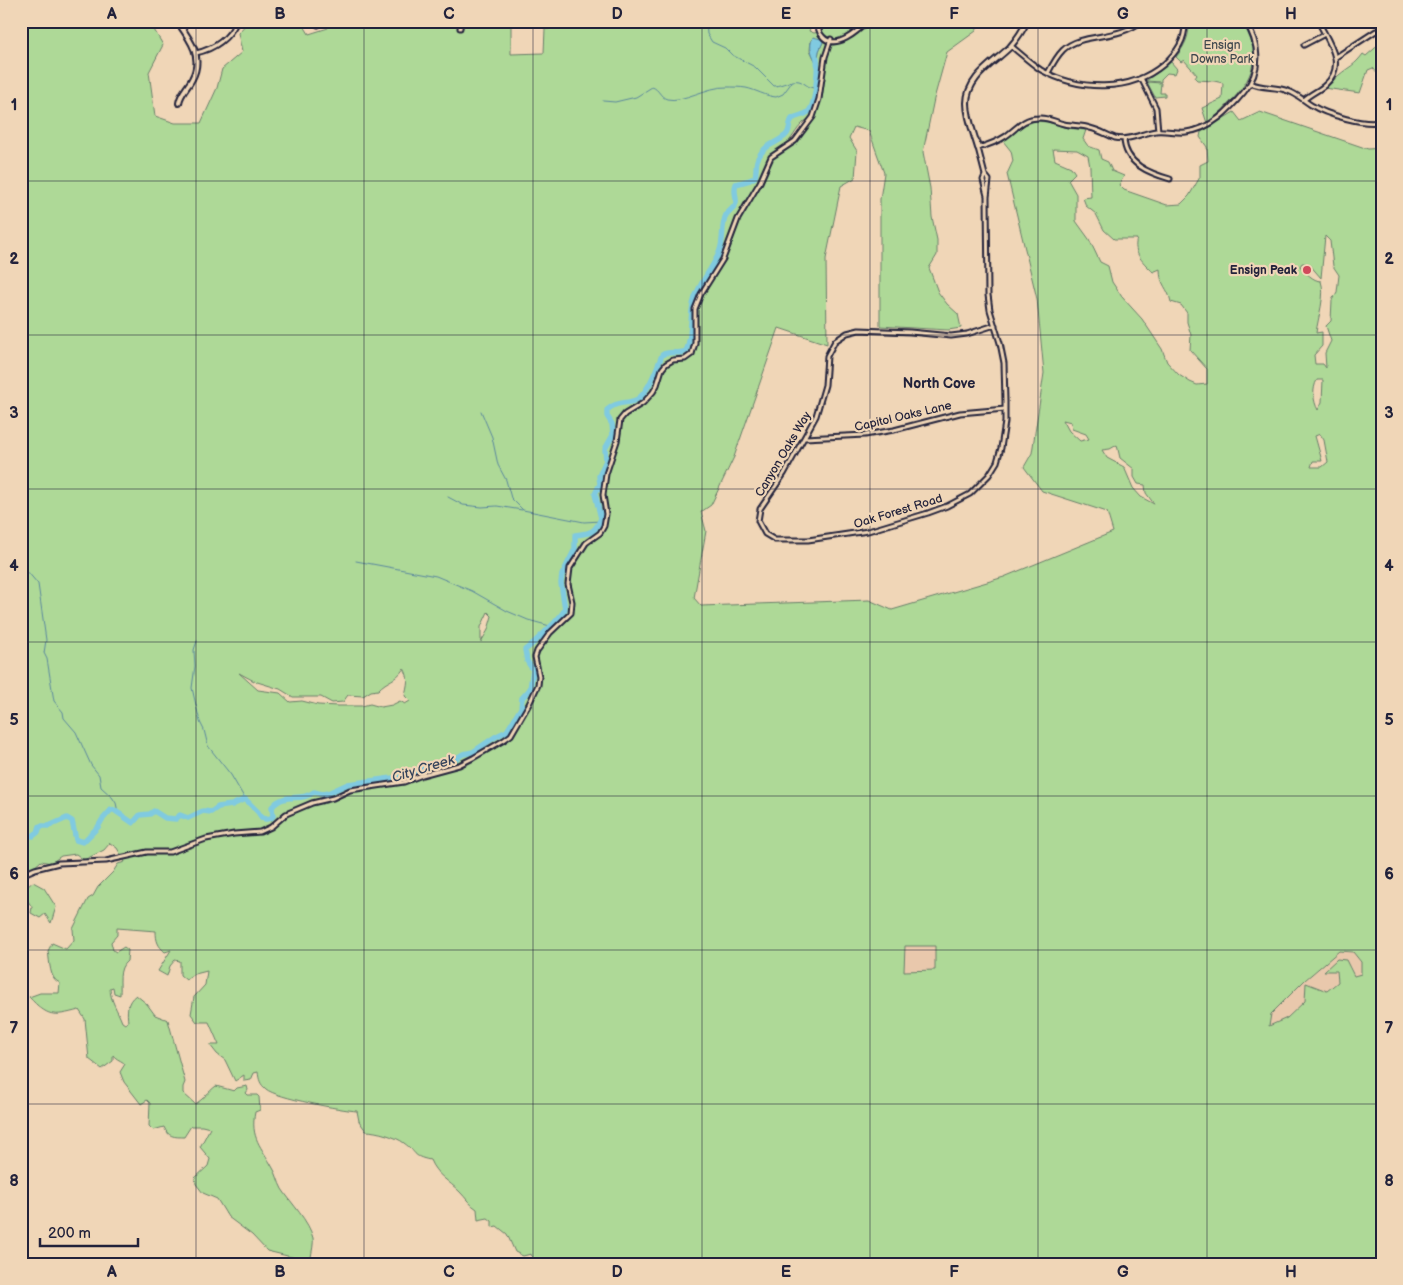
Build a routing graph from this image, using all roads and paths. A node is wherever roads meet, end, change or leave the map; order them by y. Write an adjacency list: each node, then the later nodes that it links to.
1 (178, 21): 17 (street)
2 (461, 21): 11 (street)
3 (818, 21): 14 (street)
4 (868, 21): 14 (street)
5 (1027, 21): 16 (street)
6 (1142, 21): 19 (street)
7 (1186, 21): 20 (street)
8 (1245, 21): 21 (street)
9 (1318, 21): 13 (street)
10 (235, 23): 17 (street)
11 (460, 28)
12 (1376, 31): 18 (street)
13 (1325, 34): 15 (street); 18 (street)
14 (830, 40): 33 (street)
15 (1304, 45)
16 (1011, 46): 19 (street); 27 (street)
17 (196, 53): 23 (street)
18 (1336, 56): 22 (street)
19 (1048, 73): 20 (street)
20 (1141, 78): 25 (street)
21 (1250, 83): 22 (street); 25 (street)
22 (1304, 100): 24 (street)
23 (179, 103)
24 (1382, 121)
25 (1158, 130): 26 (street)
26 (1124, 139): 27 (street); 28 (street)
27 (978, 148): 29 (street, Oak Forest Road)
28 (1170, 178)
29 (995, 325): 30 (street, Oak Forest Road); 31 (street, Canyon Oaks Way)
30 (1005, 409): 31 (street, Capitol Oaks Lane); 32 (street, Oak Forest Road)
31 (805, 438): 32 (street, Canyon Oaks Way)
32 (762, 531)
33 (21, 875)

